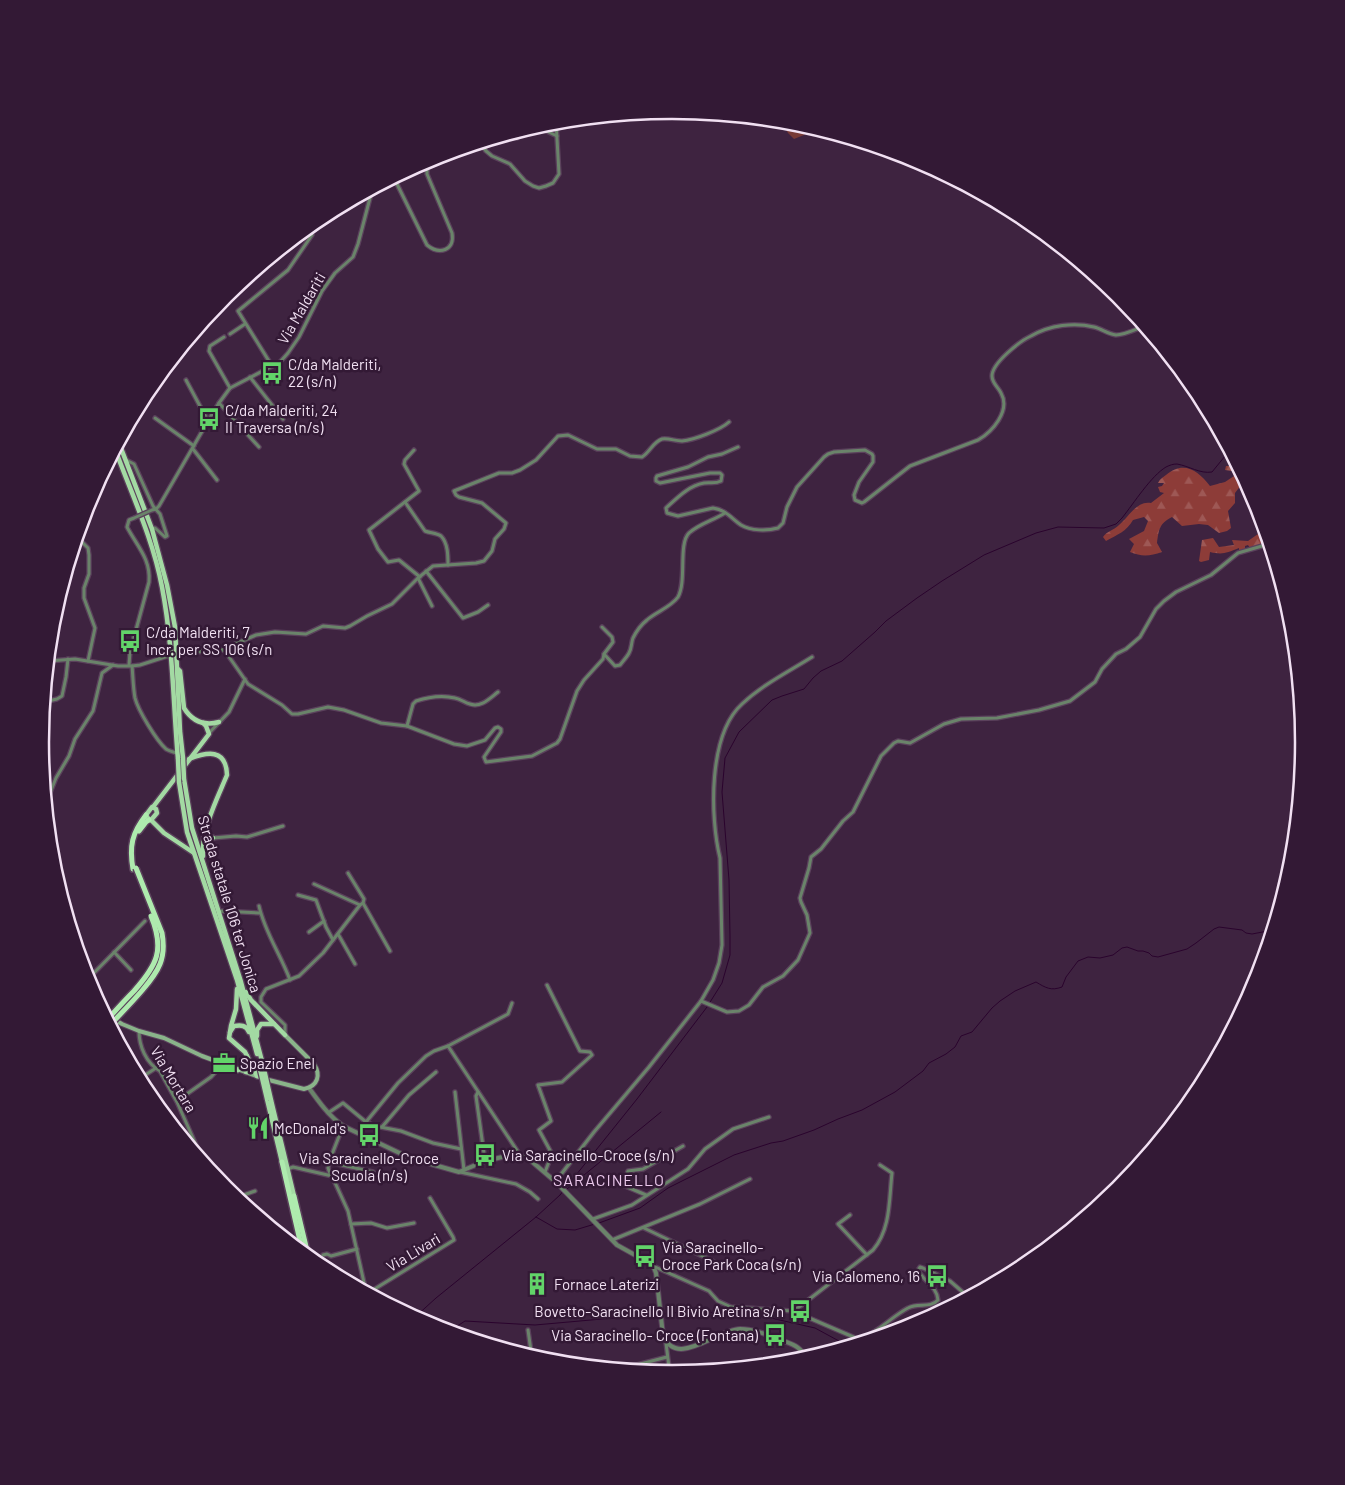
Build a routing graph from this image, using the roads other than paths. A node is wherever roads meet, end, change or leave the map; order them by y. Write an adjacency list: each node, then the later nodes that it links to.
1 (556, 130): 3 (street)
2 (548, 132): 3 (street)
3 (556, 136): 4 (street)
4 (484, 148)
5 (428, 169): 6 (street)
6 (397, 183)
7 (370, 197): 13 (street, Via Maldariti)
8 (312, 235): 9 (street)
9 (245, 324): 11 (street); 13 (street)
10 (1139, 328): 32 (street)
11 (230, 334)
12 (224, 337): 16 (street)
13 (272, 366): 14 (street, Via Maldariti)
14 (250, 377): 16 (street, Via Maldariti); 19 (street)
15 (186, 380): 20 (street)
16 (230, 388): 17 (street, Via Maldariti)
17 (219, 403): 20 (street, Via Maldariti); 23 (street)
18 (155, 418): 22 (street)
19 (283, 419)
20 (208, 421): 22 (street, Via Maldariti)
21 (729, 422): 36 (street)
22 (193, 447): 29 (street); 31 (street, Via Maldariti)
23 (258, 447)
24 (738, 447): 32 (street)
25 (122, 450): 28 (main road, Strada statale 106 ter Jonica)
26 (414, 450): 30 (street)
27 (119, 456): 62 (main road, Strada statale 106 ter Jonica)
28 (126, 460): 31 (street); 33 (main road, Strada statale 106 ter Jonica)
29 (217, 480)
30 (405, 502): 36 (street); 38 (street)
31 (154, 510): 33 (street); 53 (street, bridge)
32 (726, 512): 46 (street)
33 (152, 530): 42 (main road, Strada statale 106 ter Jonica)
34 (82, 542): 50 (street)
35 (1264, 545): 95 (street)
36 (448, 565): 37 (street)
37 (426, 571): 38 (street); 39 (street)
38 (419, 577): 40 (street); 44 (street)
39 (488, 605)
40 (432, 606)
41 (602, 627): 46 (street)
42 (176, 650): 43 (street); 54 (main road, Strada statale 106 ter Jonica)
43 (211, 650): 44 (street); 45 (street)
44 (225, 651): 55 (street)
45 (182, 654)
46 (604, 654): 60 (street)
47 (168, 656): 53 (street)
48 (812, 657): 95 (street)
49 (68, 660): 50 (street); 51 (street); 57 (street)
50 (88, 660): 52 (street)
51 (54, 661)
52 (113, 665): 53 (street); 64 (street)
53 (130, 665): 62 (street)
54 (176, 668): 59 (main road); 63 (main road, Strada statale 106 ter Jonica)
55 (245, 679): 58 (street); 60 (street)
56 (498, 692): 60 (street)
57 (50, 701)
58 (219, 722): 59 (main road); 61 (street)
59 (203, 723): 61 (main road)
60 (407, 726)
61 (209, 734): 63 (main road)
62 (177, 753): 63 (main road, Strada statale 106 ter Jonica)
63 (183, 759): 65 (main road); 69 (main road); 72 (main road, Strada statale 106 ter Jonica, bridge); 73 (main road, Strada statale 106 ter Jonica, bridge)
64 (51, 791)
65 (155, 808): 66 (main road); 67 (main road)
66 (146, 814): 67 (main road); 74 (highway)
67 (150, 820): 72 (main road); 74 (highway)
68 (283, 826): 70 (street)
69 (206, 832): 70 (street); 71 (main road)
70 (213, 838): 71 (main road)
71 (204, 842): 73 (main road)
72 (194, 852): 93 (main road, Strada statale 106 ter Jonica)
73 (203, 864): 80 (main road, Strada statale 106 ter Jonica)
74 (134, 868): 97 (highway, bridge); 99 (highway, bridge)
75 (348, 873): 78 (street)
76 (314, 884): 78 (street)
77 (298, 895): 83 (street)
78 (362, 904): 85 (street); 87 (street)
79 (259, 906): 81 (street)
80 (219, 912): 81 (street); 93 (main road, Strada statale 106 ter Jonica)
81 (260, 913): 92 (street)
82 (145, 921): 88 (street)
83 (324, 921): 84 (street); 86 (street)
84 (309, 932)
85 (338, 934): 86 (street); 89 (street)
86 (333, 940): 92 (street)
87 (390, 951)
88 (114, 952): 90 (street); 91 (street)
89 (355, 964)
90 (131, 970)
91 (93, 974)
92 (290, 980): 103 (street)
93 (239, 981): 100 (main road); 102 (main road); 104 (main road, Strada statale 106 ter Jonica)
94 (547, 985): 135 (street)
95 (701, 1000): 138 (street)
96 (512, 1003): 105 (street)
97 (112, 1015)
98 (114, 1019): 101 (main road)
99 (114, 1020)
100 (274, 1024): 103 (main road); 104 (main road)
101 (139, 1031): 107 (main road); 108 (street, Via Mortara)
102 (229, 1035): 104 (main road); 106 (main road)
103 (285, 1035): 114 (main road)
104 (256, 1045): 117 (main road, Strada statale 106 ter Jonica, bridge)
105 (448, 1046): 116 (street); 121 (street)
106 (248, 1059): 109 (main road); 110 (main road); 113 (main road)
107 (223, 1064): 109 (main road); 118 (street)
108 (156, 1068): 112 (street); 118 (street, Via Mortara)
109 (238, 1070): 110 (main road)
110 (246, 1072): 113 (main road)
111 (436, 1072): 123 (street)
112 (145, 1075)
113 (257, 1076): 114 (main road)
114 (309, 1088): 119 (street)
115 (455, 1092): 126 (street)
116 (478, 1092): 127 (street); 130 (street)
117 (269, 1100): 128 (main road, Strada statale 106 ter Jonica); 132 (main road, Strada statale 106 ter Jonica)
118 (177, 1102): 124 (street, Via Mortara)
119 (328, 1113): 121 (street); 122 (street)
120 (769, 1117): 141 (street)
121 (366, 1122): 123 (street)
122 (343, 1126): 129 (street); 133 (street)
123 (381, 1127): 126 (street)
124 (195, 1143)
125 (682, 1146): 141 (street)
126 (460, 1149): 133 (street)
127 (520, 1155): 130 (street); 135 (street)
128 (282, 1162): 142 (highway, Strada statale 106 ter Jonica)
129 (329, 1162): 134 (street); 136 (street, Via Livari)
130 (485, 1162): 133 (street)
131 (880, 1165): 155 (street)
132 (288, 1169): 136 (street); 142 (main road, Strada statale 106 ter Jonica)
133 (462, 1171): 144 (street)
134 (374, 1172)
135 (545, 1172): 138 (street)
136 (332, 1176): 148 (street, Via Livari)
137 (750, 1179): 149 (street)
138 (556, 1182): 146 (street)
139 (255, 1191): 140 (street)
140 (243, 1195)
141 (646, 1195): 146 (street)
142 (292, 1197): 151 (highway); 152 (highway)
143 (430, 1198): 159 (street, Via Livari)
144 (538, 1199)
145 (850, 1215): 155 (street)
146 (594, 1220): 150 (street)
147 (414, 1223): 148 (street)
148 (351, 1224): 153 (street, Via Livari)
149 (643, 1228): 150 (street); 157 (street)
150 (612, 1240): 156 (street)
151 (301, 1243)
152 (305, 1246)
153 (357, 1249): 154 (street); 158 (street, Via Livari)
154 (323, 1255)
155 (867, 1255): 161 (street)
156 (653, 1265): 161 (street); 165 (street)
157 (725, 1267)
158 (365, 1285)
159 (374, 1290)
160 (964, 1293): 163 (street)
161 (793, 1311): 164 (street)
162 (528, 1330): 166 (street)
163 (873, 1333)
164 (857, 1338)
165 (666, 1343): 167 (street); 168 (street)
166 (531, 1349)
167 (803, 1352)
168 (667, 1357): 169 (street); 170 (street)
169 (636, 1365)
170 (668, 1366)

